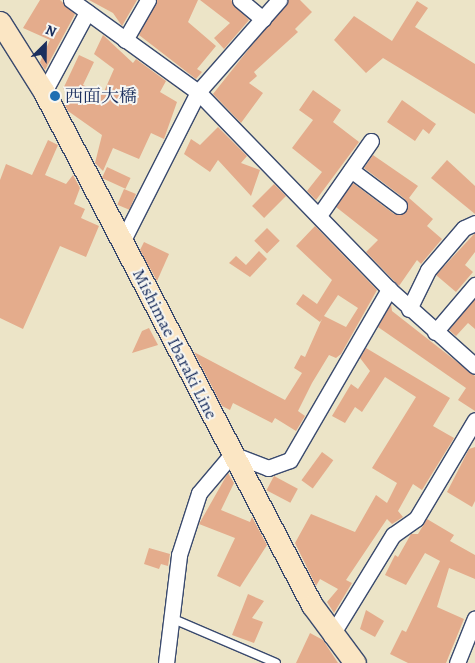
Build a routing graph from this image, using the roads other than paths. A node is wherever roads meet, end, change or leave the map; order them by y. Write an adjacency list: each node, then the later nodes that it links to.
1 (148, 0): 7 (street)
2 (240, 0): 5 (street)
3 (278, 0): 5 (street)
4 (81, 5): 7 (street); 8 (street)
5 (263, 18): 9 (street)
6 (0, 22): 8 (main road, Mishimae Ibaraki Line)
7 (125, 40): 9 (street)
8 (44, 92): 15 (main road, Mishimae Ibaraki Line)
9 (198, 92): 13 (street); 15 (street)
10 (371, 141): 11 (street)
11 (351, 170): 12 (street); 13 (street)
12 (399, 206)
13 (320, 214): 17 (street)
14 (475, 224): 18 (street)
15 (122, 242): 22 (main road, Mishimae Ibaraki Line)
16 (475, 285): 19 (street)
17 (389, 289): 18 (street); 22 (street)
18 (409, 309): 19 (street)
19 (435, 332): 20 (street)
20 (475, 366)
21 (475, 420): 25 (street)
22 (232, 454): 23 (street); 25 (main road, Mishimae Ibaraki Line)
23 (171, 618): 26 (street); 27 (lane)
24 (475, 618): 29 (street)
25 (331, 636): 28 (main road, Mishimae Ibaraki Line)
26 (166, 663)
27 (276, 663)
28 (355, 663)
29 (457, 663)

